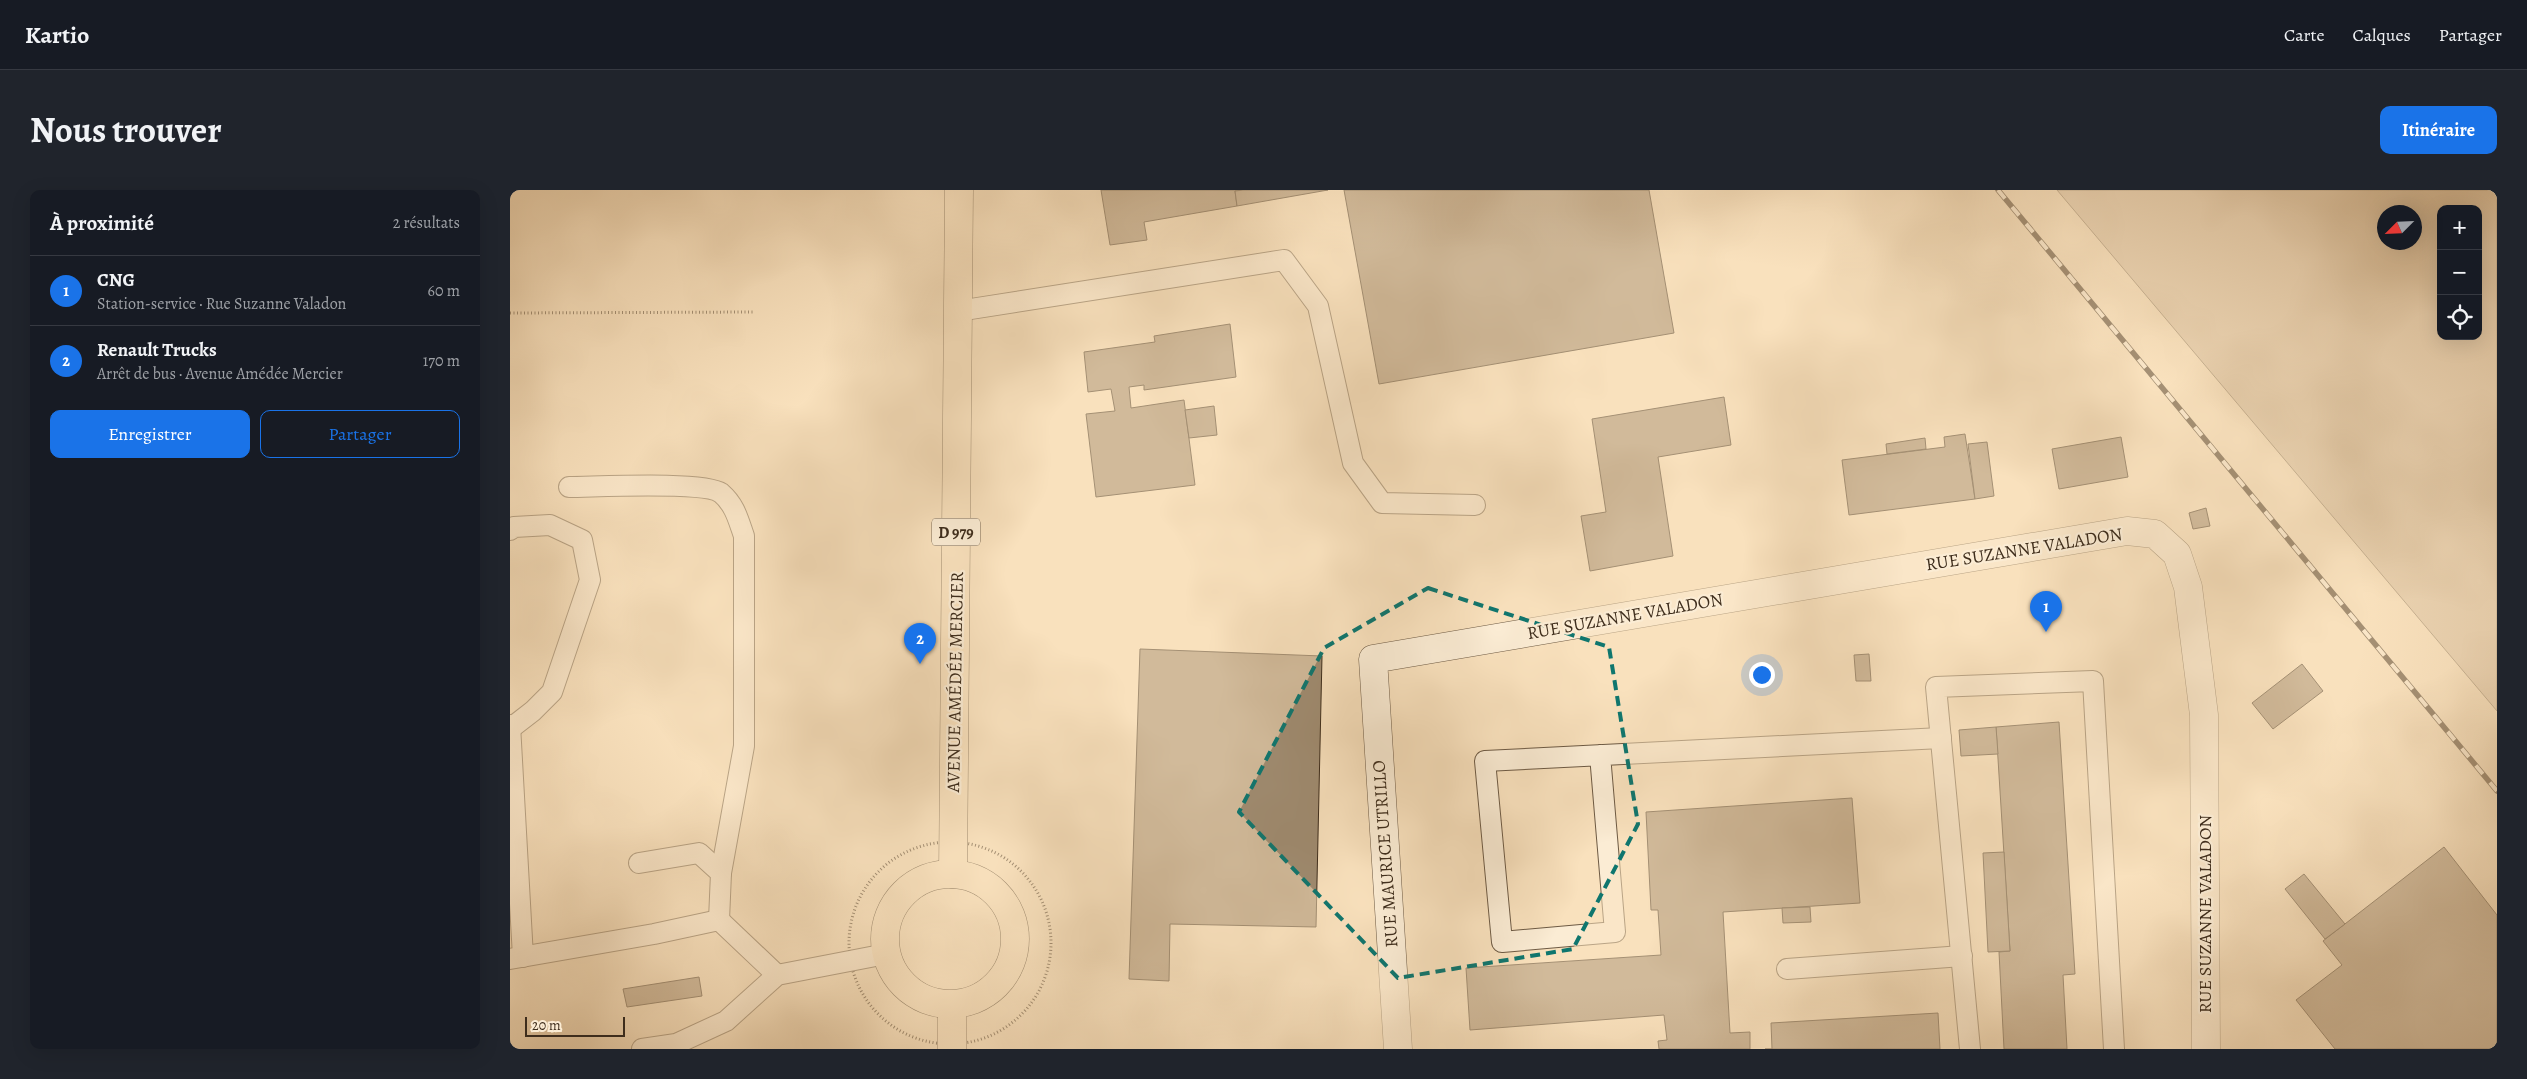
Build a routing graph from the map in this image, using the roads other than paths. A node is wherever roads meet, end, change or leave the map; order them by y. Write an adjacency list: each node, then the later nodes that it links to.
1 (959, 190): 2 (main road, AVENUE AMÉDÉE MERCIER / D 979)
2 (958, 311): 4 (lane); 12 (main road, AVENUE AMÉDÉE MERCIER / D 979)
3 (569, 487): 11 (lane)
4 (1475, 506)
5 (510, 530): 7 (lane)
6 (1373, 659): 22 (street, RUE MAURICE UTRILLO); 25 (street, RUE SUZANNE VALADON)
7 (511, 726): 16 (lane)
8 (1941, 738): 9 (lane); 15 (lane); 24 (lane)
9 (1600, 755): 9 (lane)
10 (639, 864): 11 (lane)
11 (721, 873): 13 (lane)
12 (953, 874): 14 (main road); 19 (main road)
13 (719, 920): 16 (lane); 18 (lane)
14 (886, 954): 18 (lane); 19 (main road)
15 (1962, 956): 17 (lane); 23 (lane)
16 (517, 958)
17 (1787, 969)
18 (777, 975): 21 (lane)
19 (952, 1005): 20 (main road)
20 (952, 1047)
21 (642, 1049)
22 (1398, 1049)
23 (1970, 1049)
24 (2114, 1049)
25 (2206, 1049)

